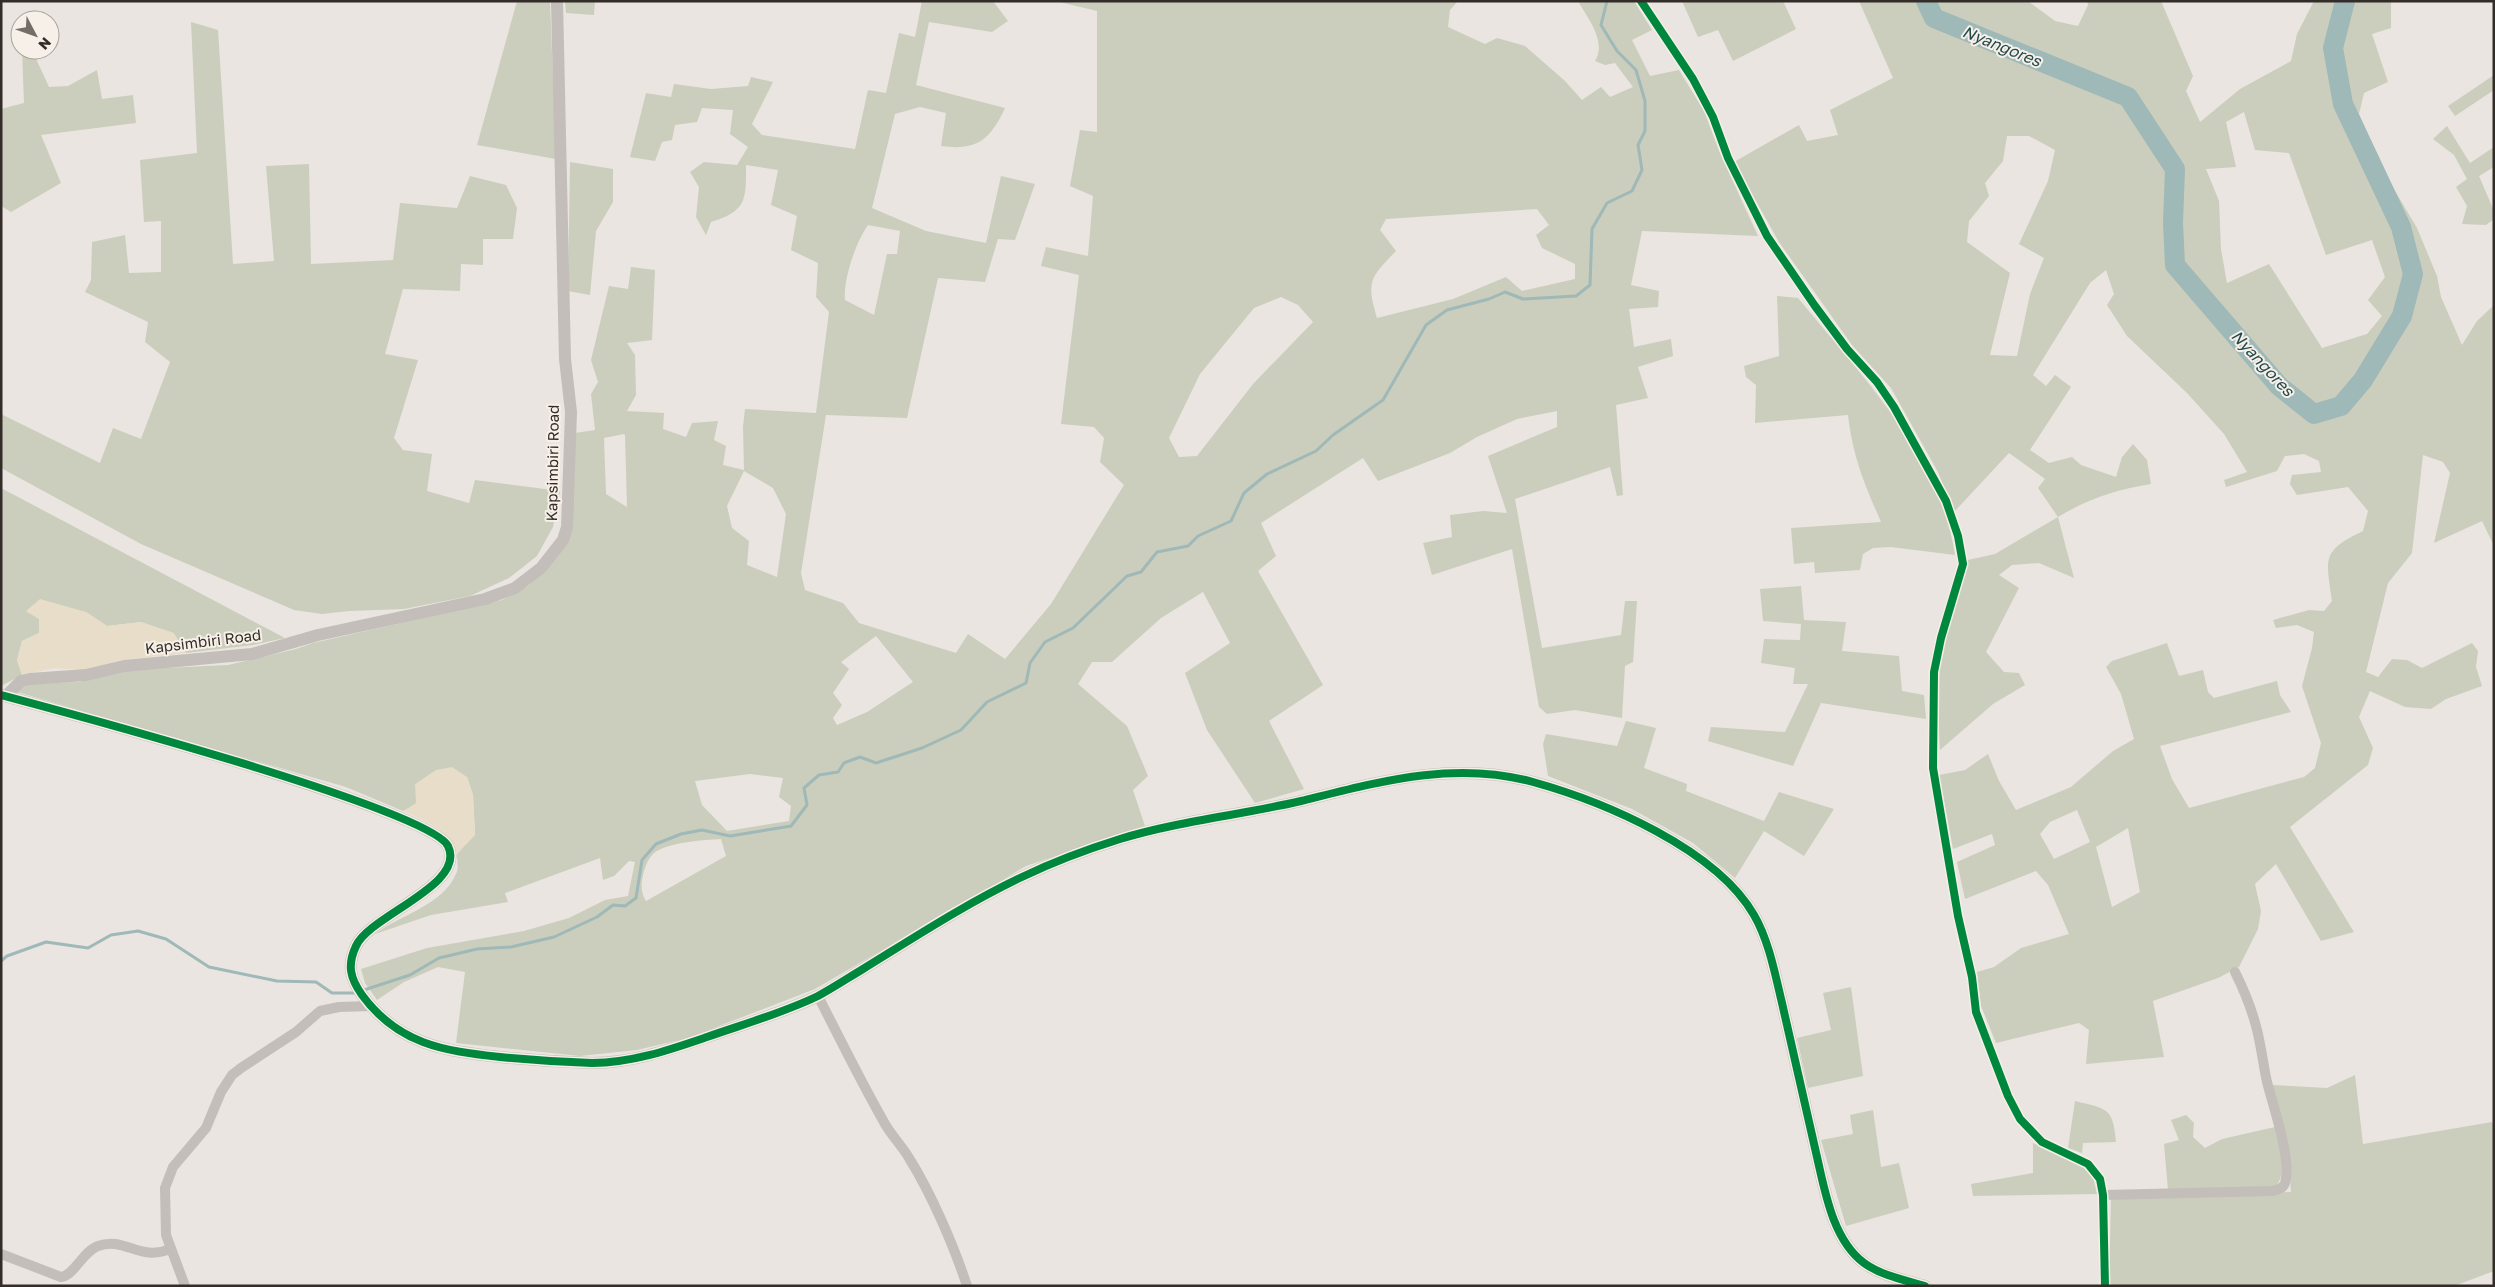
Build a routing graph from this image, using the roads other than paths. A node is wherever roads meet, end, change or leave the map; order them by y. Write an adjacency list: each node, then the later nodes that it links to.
1 (557, 1): 3 (street, Kapsimbiri Road)
2 (1641, 1): 7 (street)
3 (4, 696): 6 (street)
4 (2235, 972): 7 (street)
5 (818, 996): 6 (street); 11 (street); 12 (street)
6 (364, 997): 8 (street)
7 (2103, 1195): 13 (street)
8 (170, 1249): 9 (street); 10 (street)
9 (1, 1254)
10 (185, 1286)
11 (967, 1286)
12 (1925, 1286)
13 (2105, 1286)

